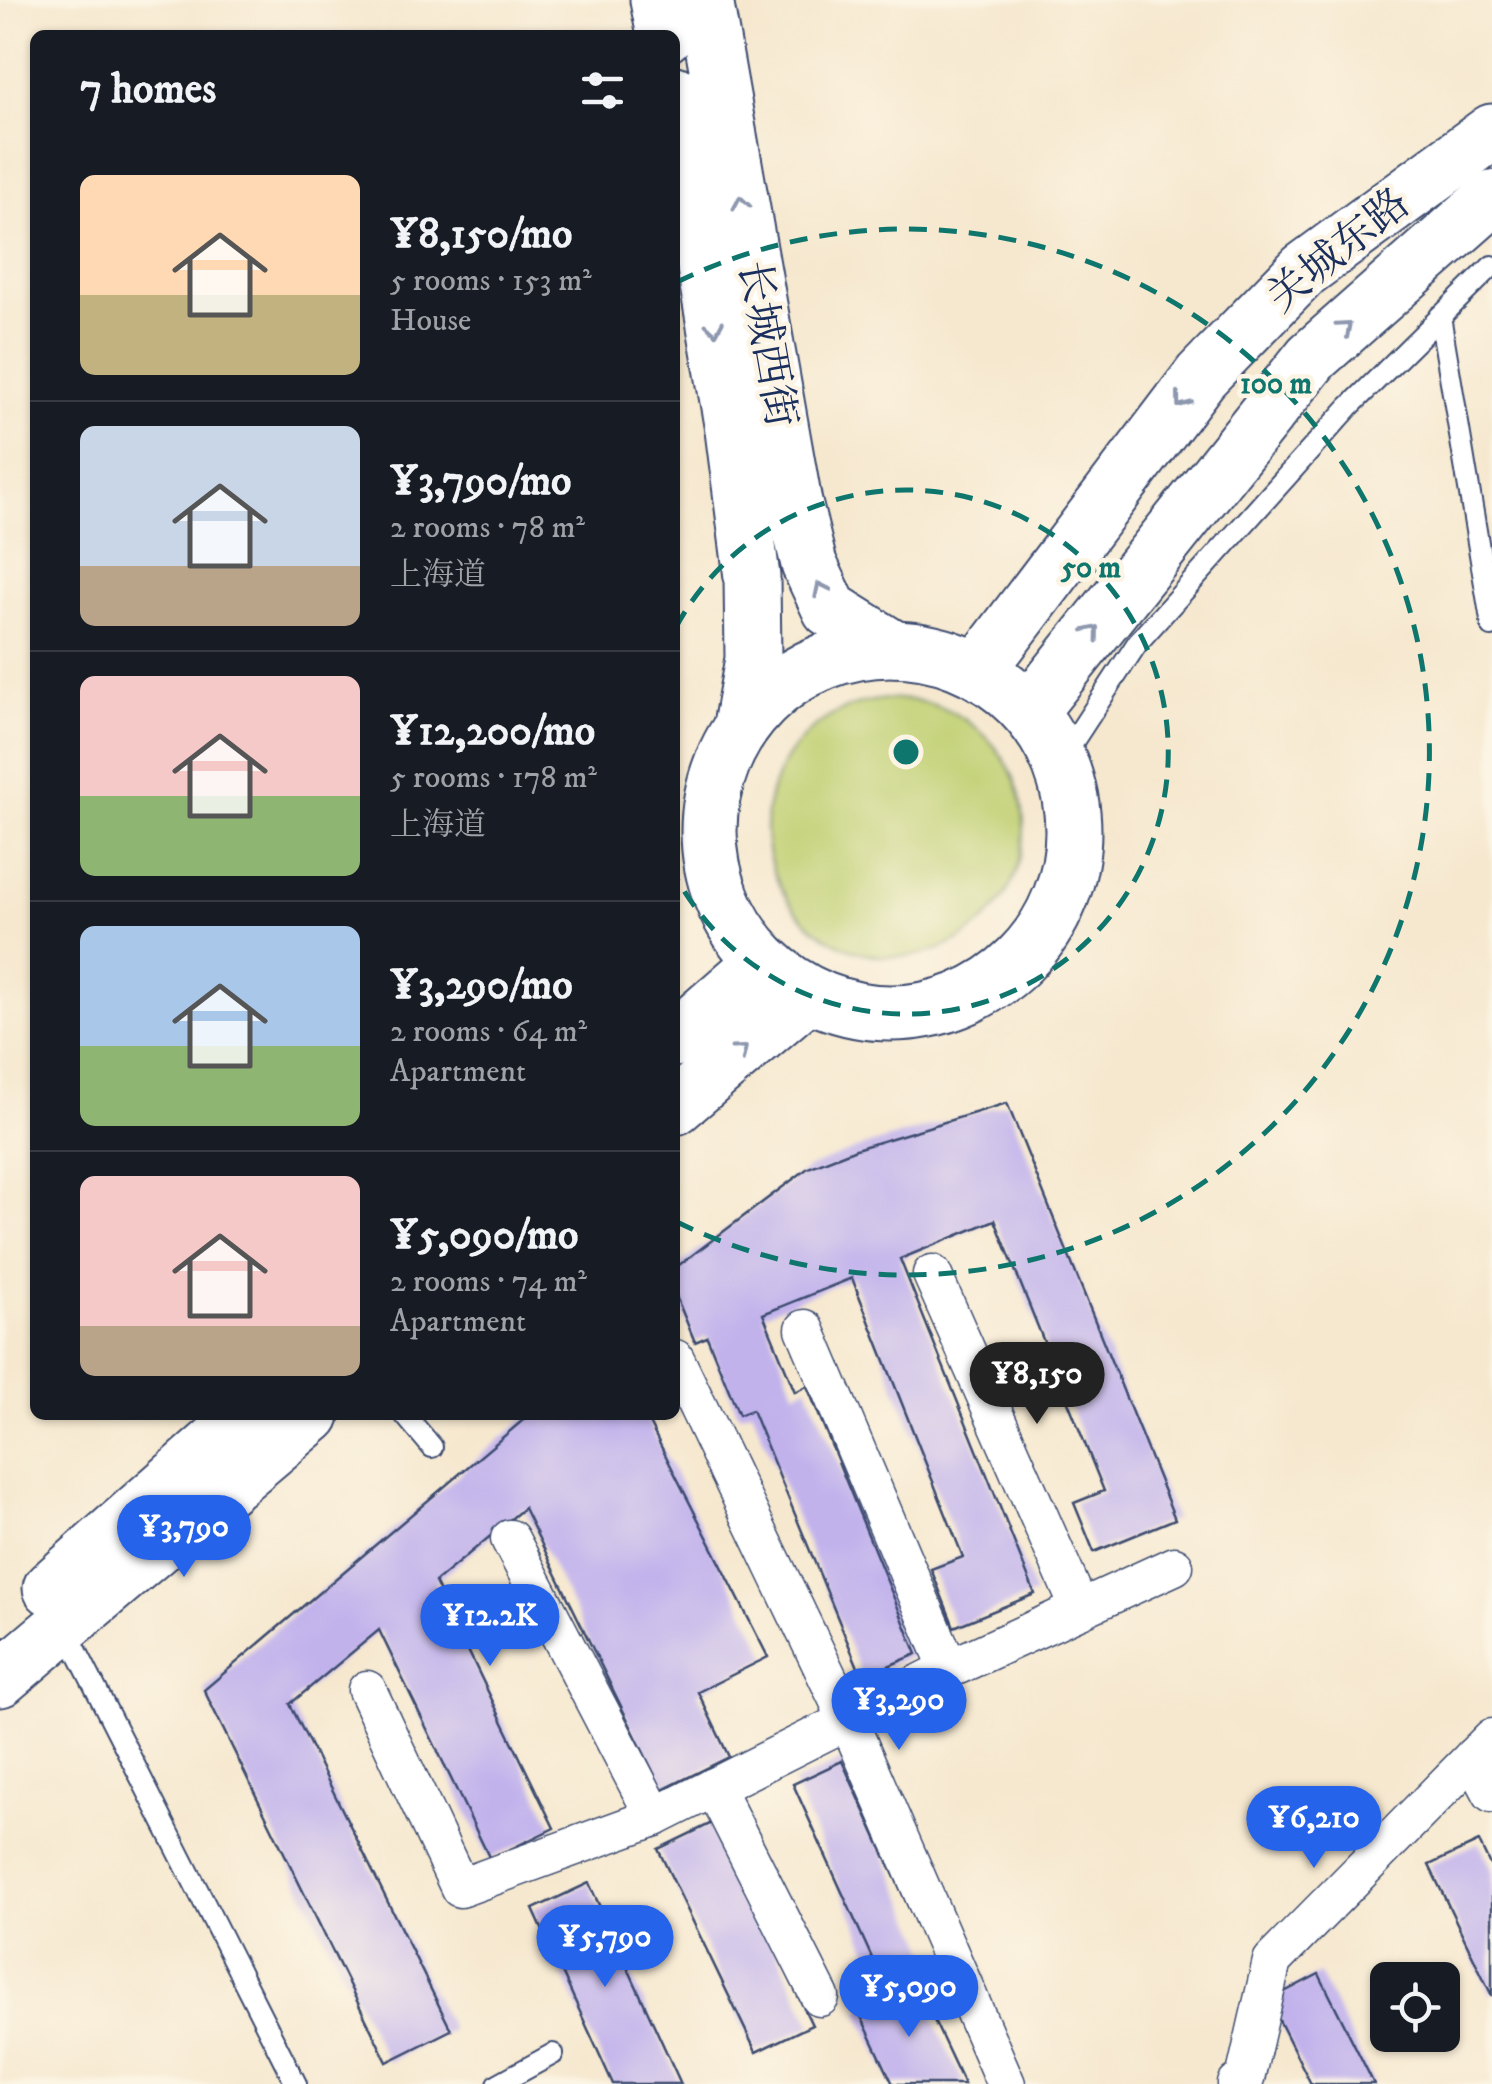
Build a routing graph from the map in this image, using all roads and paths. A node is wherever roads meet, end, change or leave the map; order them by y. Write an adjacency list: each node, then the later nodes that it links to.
1 (658, 0): 3 (main road)
2 (705, 0): 10 (main road, 长城西街, one-way to 2)
3 (663, 30)
4 (680, 123): 13 (main road, 长城西街, one-way to 13)
5 (1492, 132): 11 (main road, 关城东路, one-way to 11)
6 (1492, 198): 12 (main road, 关城东路, one-way to 6)
7 (1492, 266): 8 (lane)
8 (1440, 316): 9 (lane); 14 (lane)
9 (1492, 626)
10 (894, 649): 11 (main road); 13 (main road)
11 (980, 669): 12 (main road)
12 (1032, 708): 14 (main road)
13 (741, 726): 15 (main road)
14 (1059, 763): 16 (main road)
15 (763, 962): 16 (main road); 17 (main road)
16 (808, 994): 18 (main road, one-way to 16)
17 (680, 1035)
18 (680, 1103)
19 (932, 1274): 29 (street)
20 (804, 1329): 31 (street)
21 (680, 1368): 34 (street)
22 (242, 1420): 28 (main road)
23 (305, 1420): 28 (main road)
24 (409, 1420): 25 (lane)
25 (432, 1447)
26 (510, 1539): 38 (street)
27 (1174, 1566): 29 (street)
28 (57, 1607): 30 (main road); 32 (main road); 41 (lane)
29 (1080, 1608): 31 (street)
30 (0, 1632)
31 (949, 1669): 34 (street)
32 (0, 1679)
33 (367, 1690): 38 (street)
34 (848, 1720): 36 (street); 43 (street)
35 (1483, 1747): 37 (street); 44 (street)
36 (714, 1787): 38 (street); 39 (street)
37 (1492, 1793)
38 (654, 1817)
39 (820, 1997)
40 (552, 2054): 42 (lane)
41 (296, 2084)
42 (498, 2084)
43 (1006, 2084)
44 (1237, 2084)

